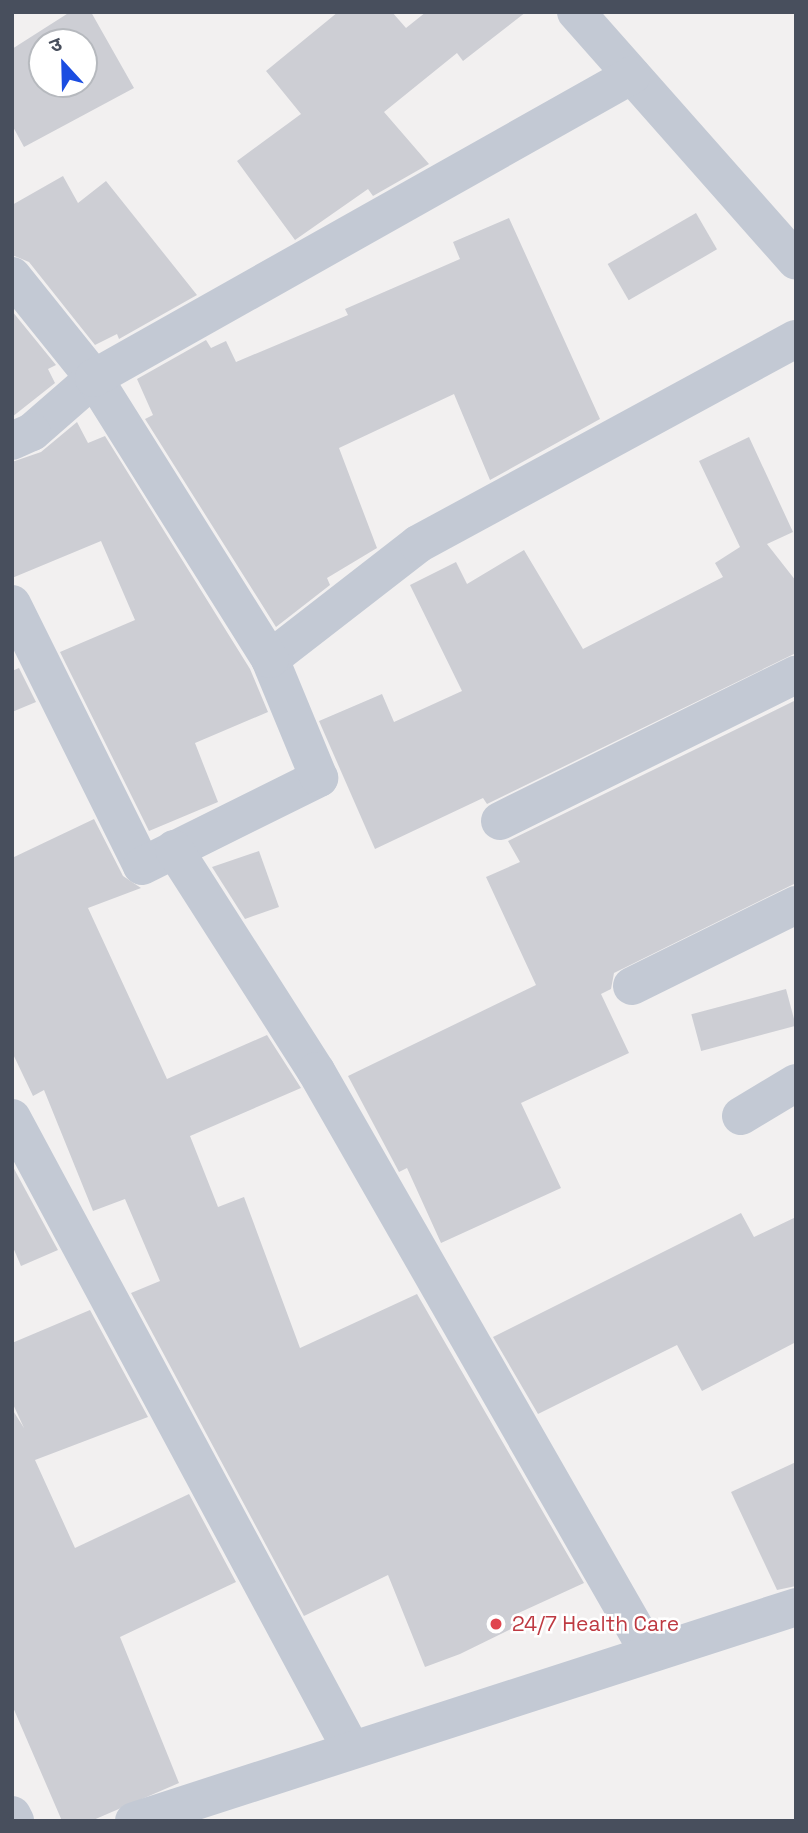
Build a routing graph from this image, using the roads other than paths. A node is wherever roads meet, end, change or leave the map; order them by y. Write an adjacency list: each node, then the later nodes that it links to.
1 (576, 12): 2 (street)
2 (632, 75): 3 (street); 6 (street)
3 (796, 261)
4 (12, 276): 6 (street)
5 (796, 339): 9 (street)
6 (94, 378): 7 (street); 9 (street)
7 (12, 441)
8 (12, 604): 12 (street)
9 (270, 659): 12 (street)
10 (796, 676): 11 (street)
11 (499, 821)
12 (174, 849): 19 (street)
13 (796, 905): 14 (street)
14 (632, 986)
15 (796, 1083): 16 (street)
16 (741, 1116)
17 (12, 1118): 20 (street)
18 (796, 1606): 19 (street)
19 (648, 1651): 20 (street)
20 (350, 1747): 23 (street)
21 (12, 1815): 22 (street)
22 (15, 1821)
23 (134, 1821)

